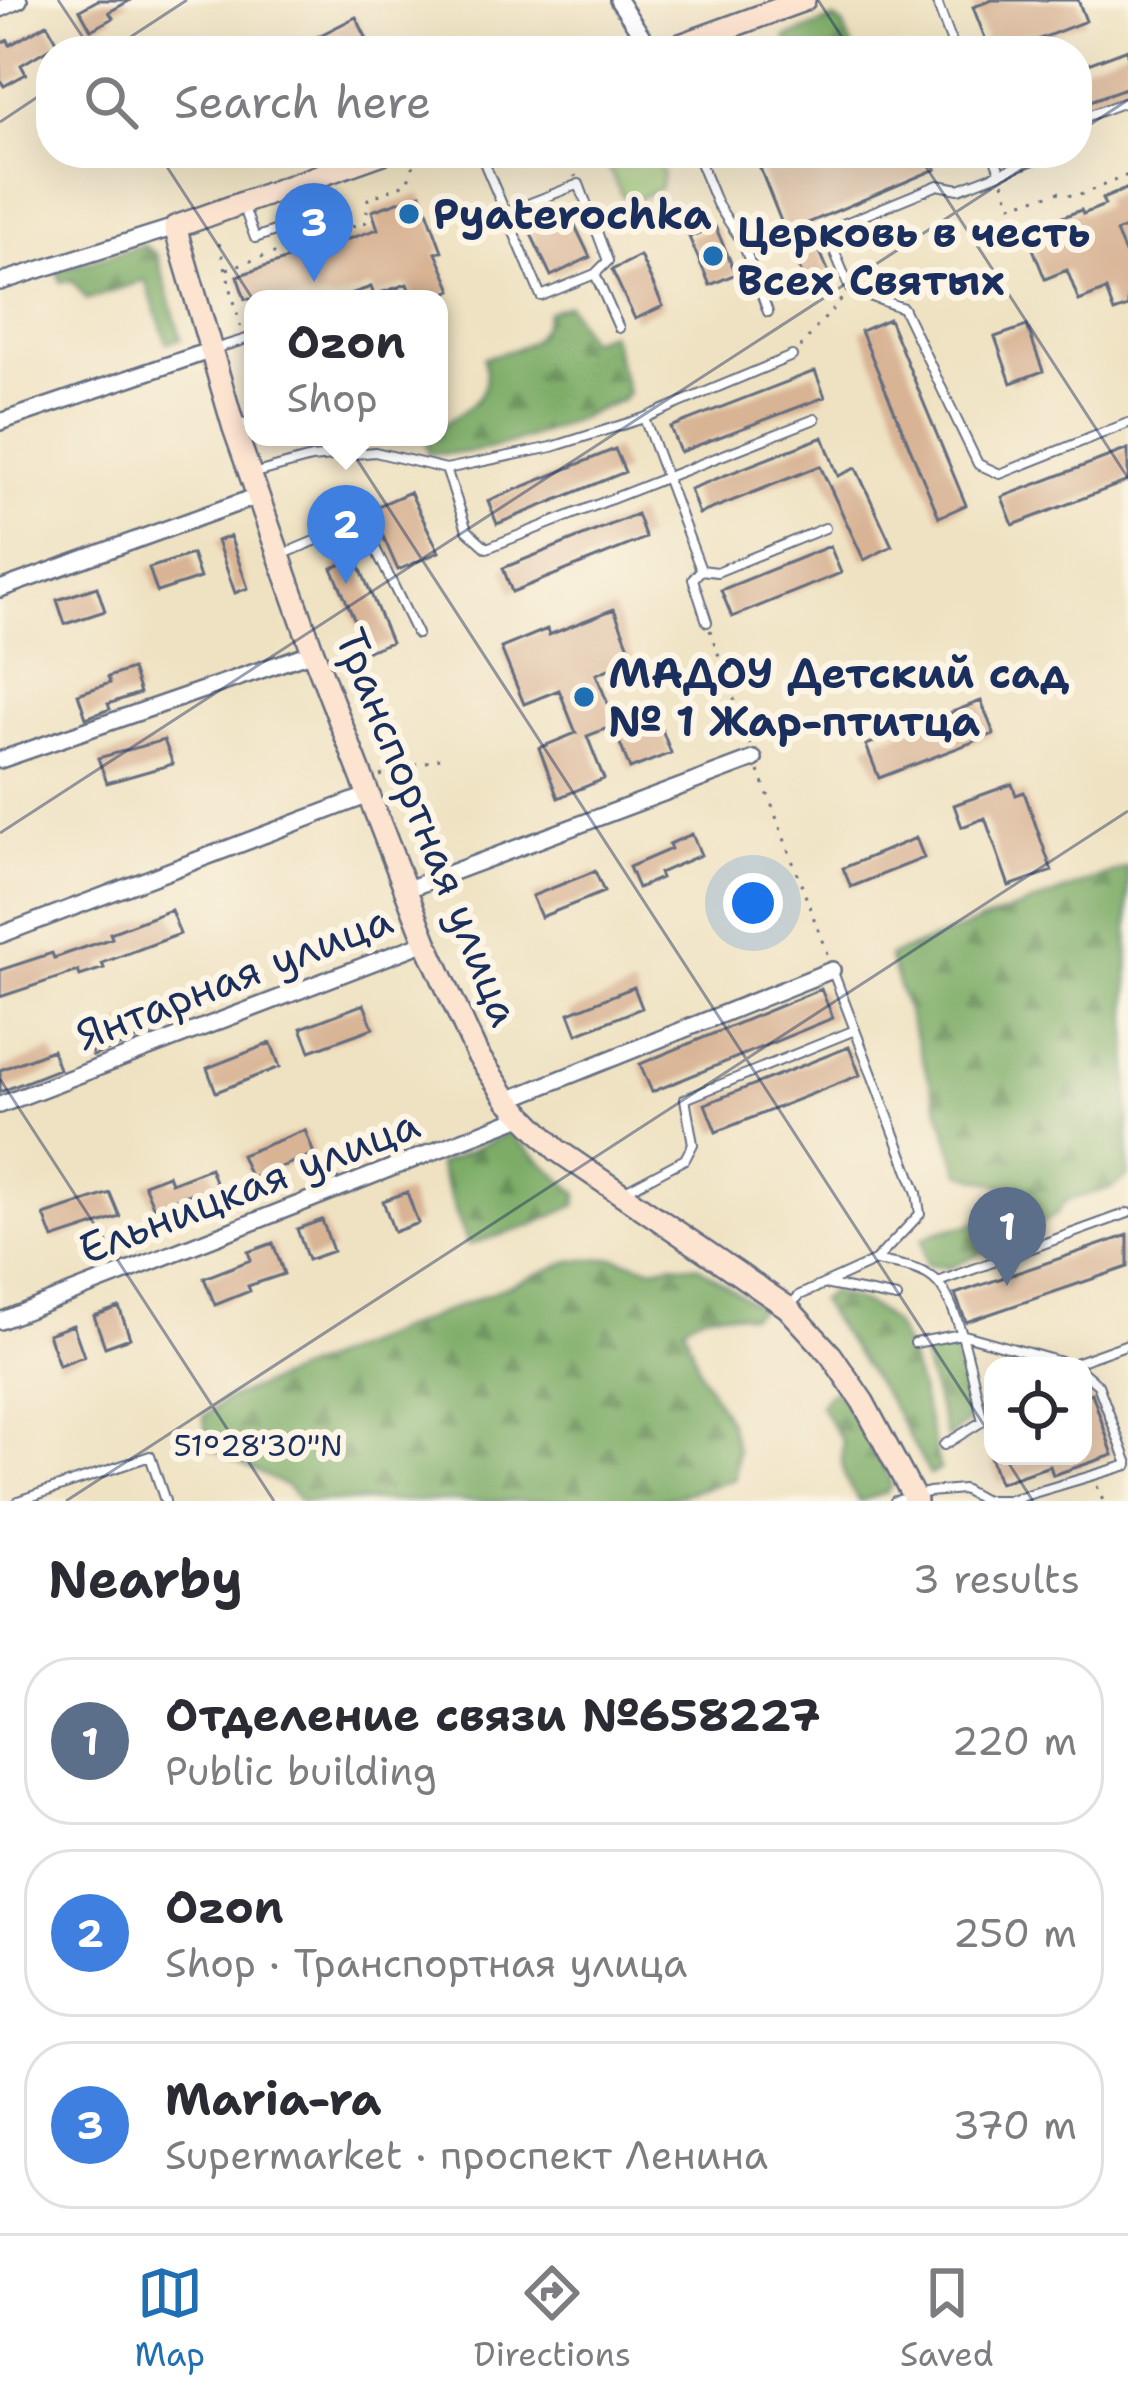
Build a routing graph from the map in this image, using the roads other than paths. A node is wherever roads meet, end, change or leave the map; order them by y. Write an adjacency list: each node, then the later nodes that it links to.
1 (19, 0): 5 (street)
2 (618, 0): 6 (street)
3 (804, 0): 7 (street)
4 (936, 0): 8 (lane)
5 (0, 10)
6 (642, 36)
7 (705, 36)
8 (949, 36)
9 (1128, 101): 10 (lane)
10 (1092, 114)
11 (343, 168): 17 (street)
12 (486, 168): 19 (lane)
13 (702, 168): 23 (lane)
14 (999, 168): 16 (lane)
15 (1011, 168): 16 (lane)
16 (1000, 172): 31 (lane)
17 (314, 179): 18 (street); 18 (lane)
18 (243, 205): 20 (street)
19 (505, 213): 21 (lane); 21 (lane)
20 (175, 227): 22 (street); 26 (street, Транспортная улица)
21 (595, 274): 24 (lane)
22 (0, 282)
23 (768, 312)
24 (619, 328)
25 (244, 339): 26 (lane)
26 (209, 351): 30 (street); 32 (street, Транспортная улица)
27 (792, 356): 28 (lane)
28 (644, 418): 34 (lane); 36 (lane)
29 (815, 418): 36 (lane)
30 (0, 422)
31 (1128, 423)
32 (243, 424)
33 (246, 446): 35 (street, Транспортная улица)
34 (446, 469): 35 (lane); 36 (lane)
35 (250, 474): 37 (street, Транспортная улица)
36 (668, 476): 40 (lane)
37 (259, 496): 39 (street, Транспортная улица); 41 (street)
38 (825, 528): 40 (lane)
39 (280, 556): 43 (lane); 44 (street, Транспортная улица)
40 (701, 571): 42 (lane)
41 (0, 589)
42 (707, 622)
43 (417, 634)
44 (313, 652): 46 (street); 47 (street, Транспортная улица)
45 (754, 759): 48 (street, Янтарная улица)
46 (0, 760)
47 (371, 787): 48 (street, Транспортная улица); 49 (street)
48 (405, 890): 50 (street, Транспортная улица)
49 (0, 935)
50 (426, 942): 53 (street, Янтарная улица); 54 (street, Транспортная улица)
51 (832, 970): 52 (lane); 54 (street, Ельницкая улица)
52 (855, 1030): 55 (lane); 57 (lane)
53 (0, 1105)
54 (516, 1108): 55 (street, Транспортная улица); 62 (street, Ельницкая улица)
55 (621, 1193): 61 (street, Транспортная улица)
56 (1128, 1213): 58 (lane)
57 (875, 1262): 58 (lane); 59 (lane)
58 (938, 1282): 63 (lane)
59 (822, 1284): 60 (lane); 61 (lane)
60 (896, 1298)
61 (787, 1307): 75 (street, Транспортная улица)
62 (0, 1322)
63 (962, 1334): 64 (lane); 66 (lane); 71 (lane)
64 (915, 1343)
65 (1128, 1344): 67 (lane)
66 (1045, 1357)
67 (1092, 1358)
68 (1092, 1380): 69 (lane)
69 (1098, 1385): 70 (lane); 74 (lane)
70 (1092, 1387)
71 (984, 1406)
72 (984, 1421): 73 (lane)
73 (944, 1445)
74 (1128, 1465): 75 (lane)
75 (908, 1499)
76 (18, 1501): 77 (lane)
77 (164, 1501)

